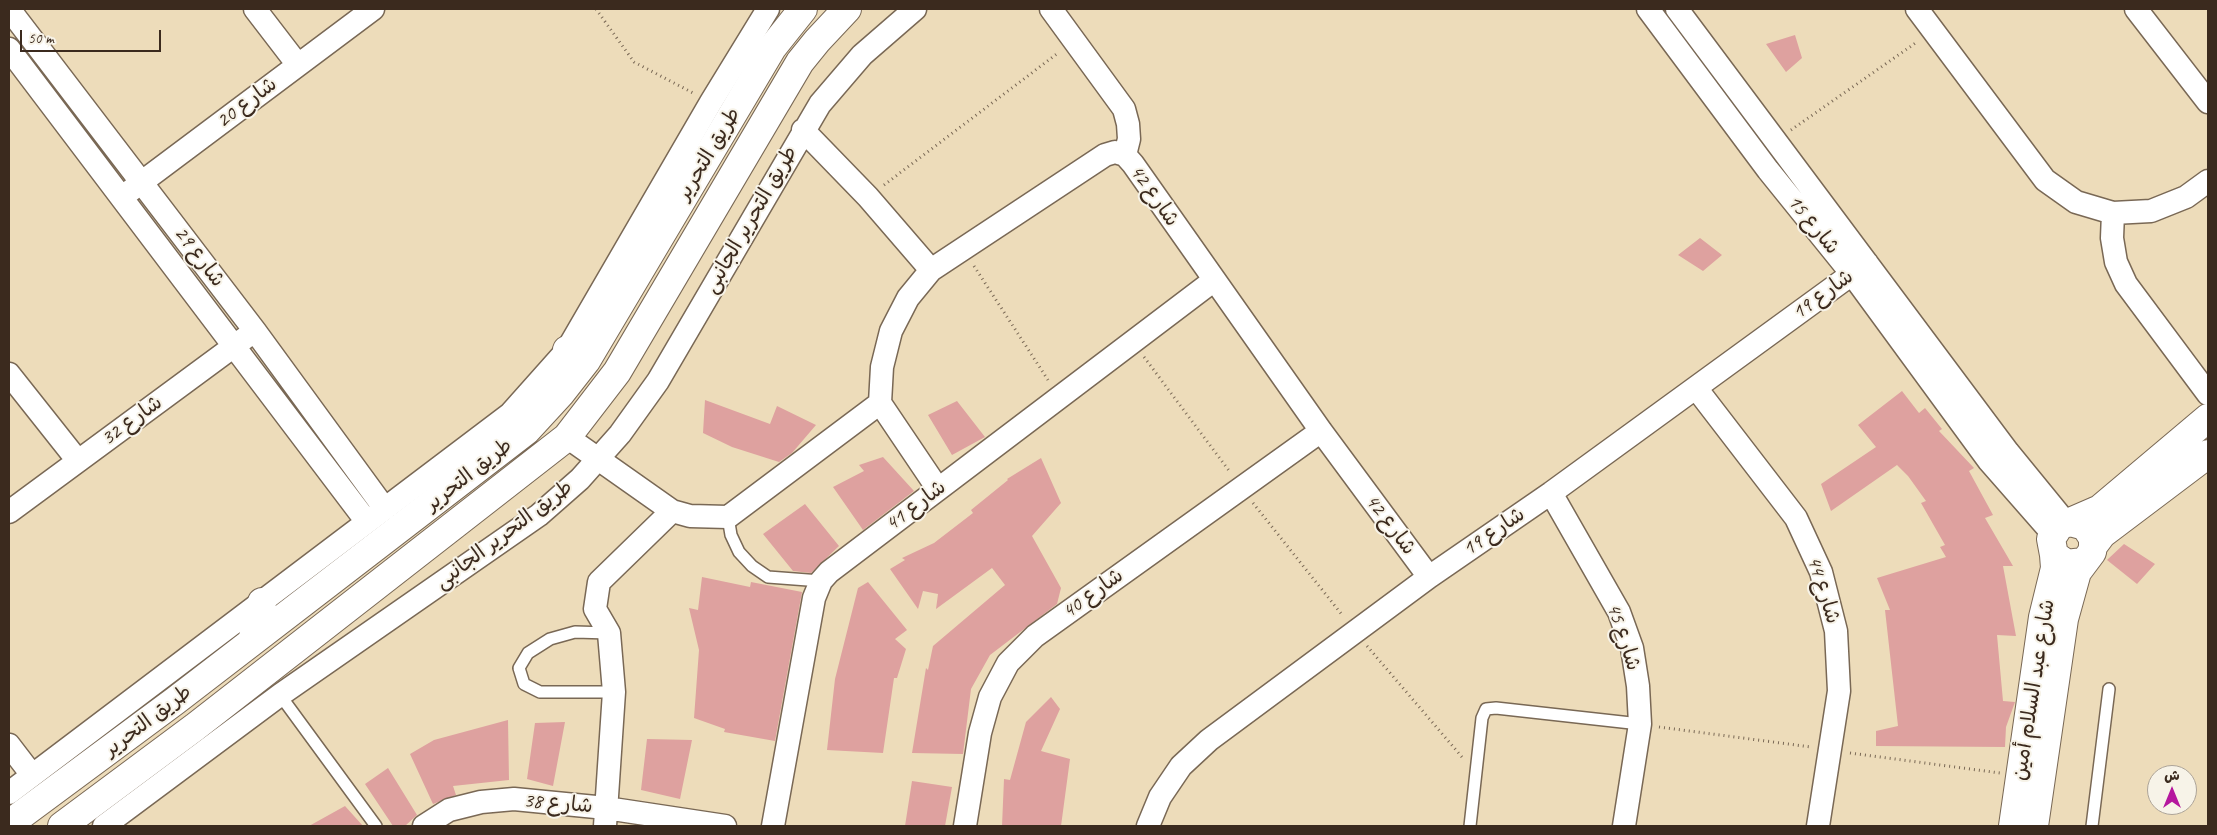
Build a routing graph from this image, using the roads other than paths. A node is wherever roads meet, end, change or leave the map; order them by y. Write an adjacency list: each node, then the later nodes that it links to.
1 (9, 9): 19 (street, شارع 29)
2 (255, 9): 14 (street)
3 (373, 9): 14 (street, شارع 20)
4 (768, 9): 28 (street)
5 (804, 9): 26 (street, طريق التحرير)
6 (847, 9): 35 (street, طريق التحرير)
7 (915, 9): 16 (street, طريق التحرير الجانبى)
8 (1051, 9): 17 (street)
9 (1648, 9): 22 (street, شارع 15)
10 (1677, 9): 22 (street, شارع 15)
11 (1917, 9): 21 (street)
12 (2136, 9): 15 (street)
13 (9, 49): 20 (street, شارع 29)
14 (298, 65): 19 (street, شارع 20)
15 (2208, 102)
16 (803, 130): 23 (street); 37 (street, طريق التحرير الجانبى)
17 (1125, 155): 23 (street, شارع 42); 24 (street, شارع 42)
18 (2208, 180): 21 (street)
19 (142, 182): 20 (street, شارع 20); 25 (street, شارع 29)
20 (121, 198): 27 (street, شارع 29)
21 (2112, 213): 31 (street)
22 (1860, 268): 30 (street, شارع 19); 46 (street, شارع 15)
23 (931, 270): 32 (street, شارع 42)
24 (1213, 281): 34 (street, شارع 42); 39 (street, شارع 41)
25 (255, 331): 27 (street, شارع 32); 41 (street, شارع 29)
26 (598, 340): 28 (street); 52 (street, طريق التحرير)
27 (234, 346): 38 (street, شارع 32); 45 (street, شارع 29)
28 (567, 350): 41 (street)
29 (9, 374): 38 (street)
30 (1696, 388): 40 (street, شارع 19); 76 (street, شارع 44)
31 (2208, 394)
32 (880, 403): 39 (street); 44 (street)
33 (2208, 418): 46 (street)
34 (1320, 431): 48 (street, شارع 42); 72 (street, شارع 40)
35 (566, 437): 37 (street); 58 (street, طريق التحرير)
36 (2208, 454): 47 (street, شارع عبد السلام أمين)
37 (598, 459): 42 (street); 55 (street, طريق التحرير الجانبى)
38 (78, 461): 43 (street, شارع 32)
39 (938, 489): 49 (street, شارع 41)
40 (1551, 493): 48 (street, شارع 19); 57 (street, شارع 45)
41 (385, 509): 45 (street)
42 (672, 511): 44 (street); 51 (street)
43 (9, 512)
44 (728, 517): 49 (lane)
45 (367, 522): 50 (street)
46 (2061, 534): 47 (street); 47 (street); 77 (street, شارع عبد السلام أمين)
47 (2088, 554): 78 (street, شارع عبد السلام أمين)
48 (1429, 577): 73 (street, شارع 19)
49 (821, 581): 71 (street, شارع 41)
50 (262, 602): 52 (street); 62 (street)
51 (609, 633): 54 (street); 54 (lane)
52 (252, 641): 56 (street, طريق التحرير)
53 (2109, 688): 79 (lane)
54 (614, 692): 64 (street)
55 (280, 695): 67 (street, طريق التحرير الجانبى); 68 (lane)
56 (175, 701): 58 (street); 59 (street, طريق التحرير)
57 (1640, 724): 74 (lane); 75 (street, شارع 45)
58 (195, 727): 61 (street, طريق التحرير)
59 (120, 741): 61 (street); 65 (street, طريق التحرير)
60 (9, 745): 62 (street)
61 (136, 770): 66 (street, طريق التحرير)
62 (32, 775): 63 (street)
63 (9, 793)
64 (605, 817): 69 (street, شارع 38); 70 (street, شارع 38)
65 (9, 824)
66 (62, 826)
67 (104, 826)
68 (376, 826)
69 (424, 826)
70 (726, 826)
71 (773, 826)
72 (966, 826)
73 (1148, 826)
74 (1470, 826)
75 (1624, 826)
76 (1818, 826)
77 (2012, 826)
78 (2034, 826)
79 (2092, 826)

